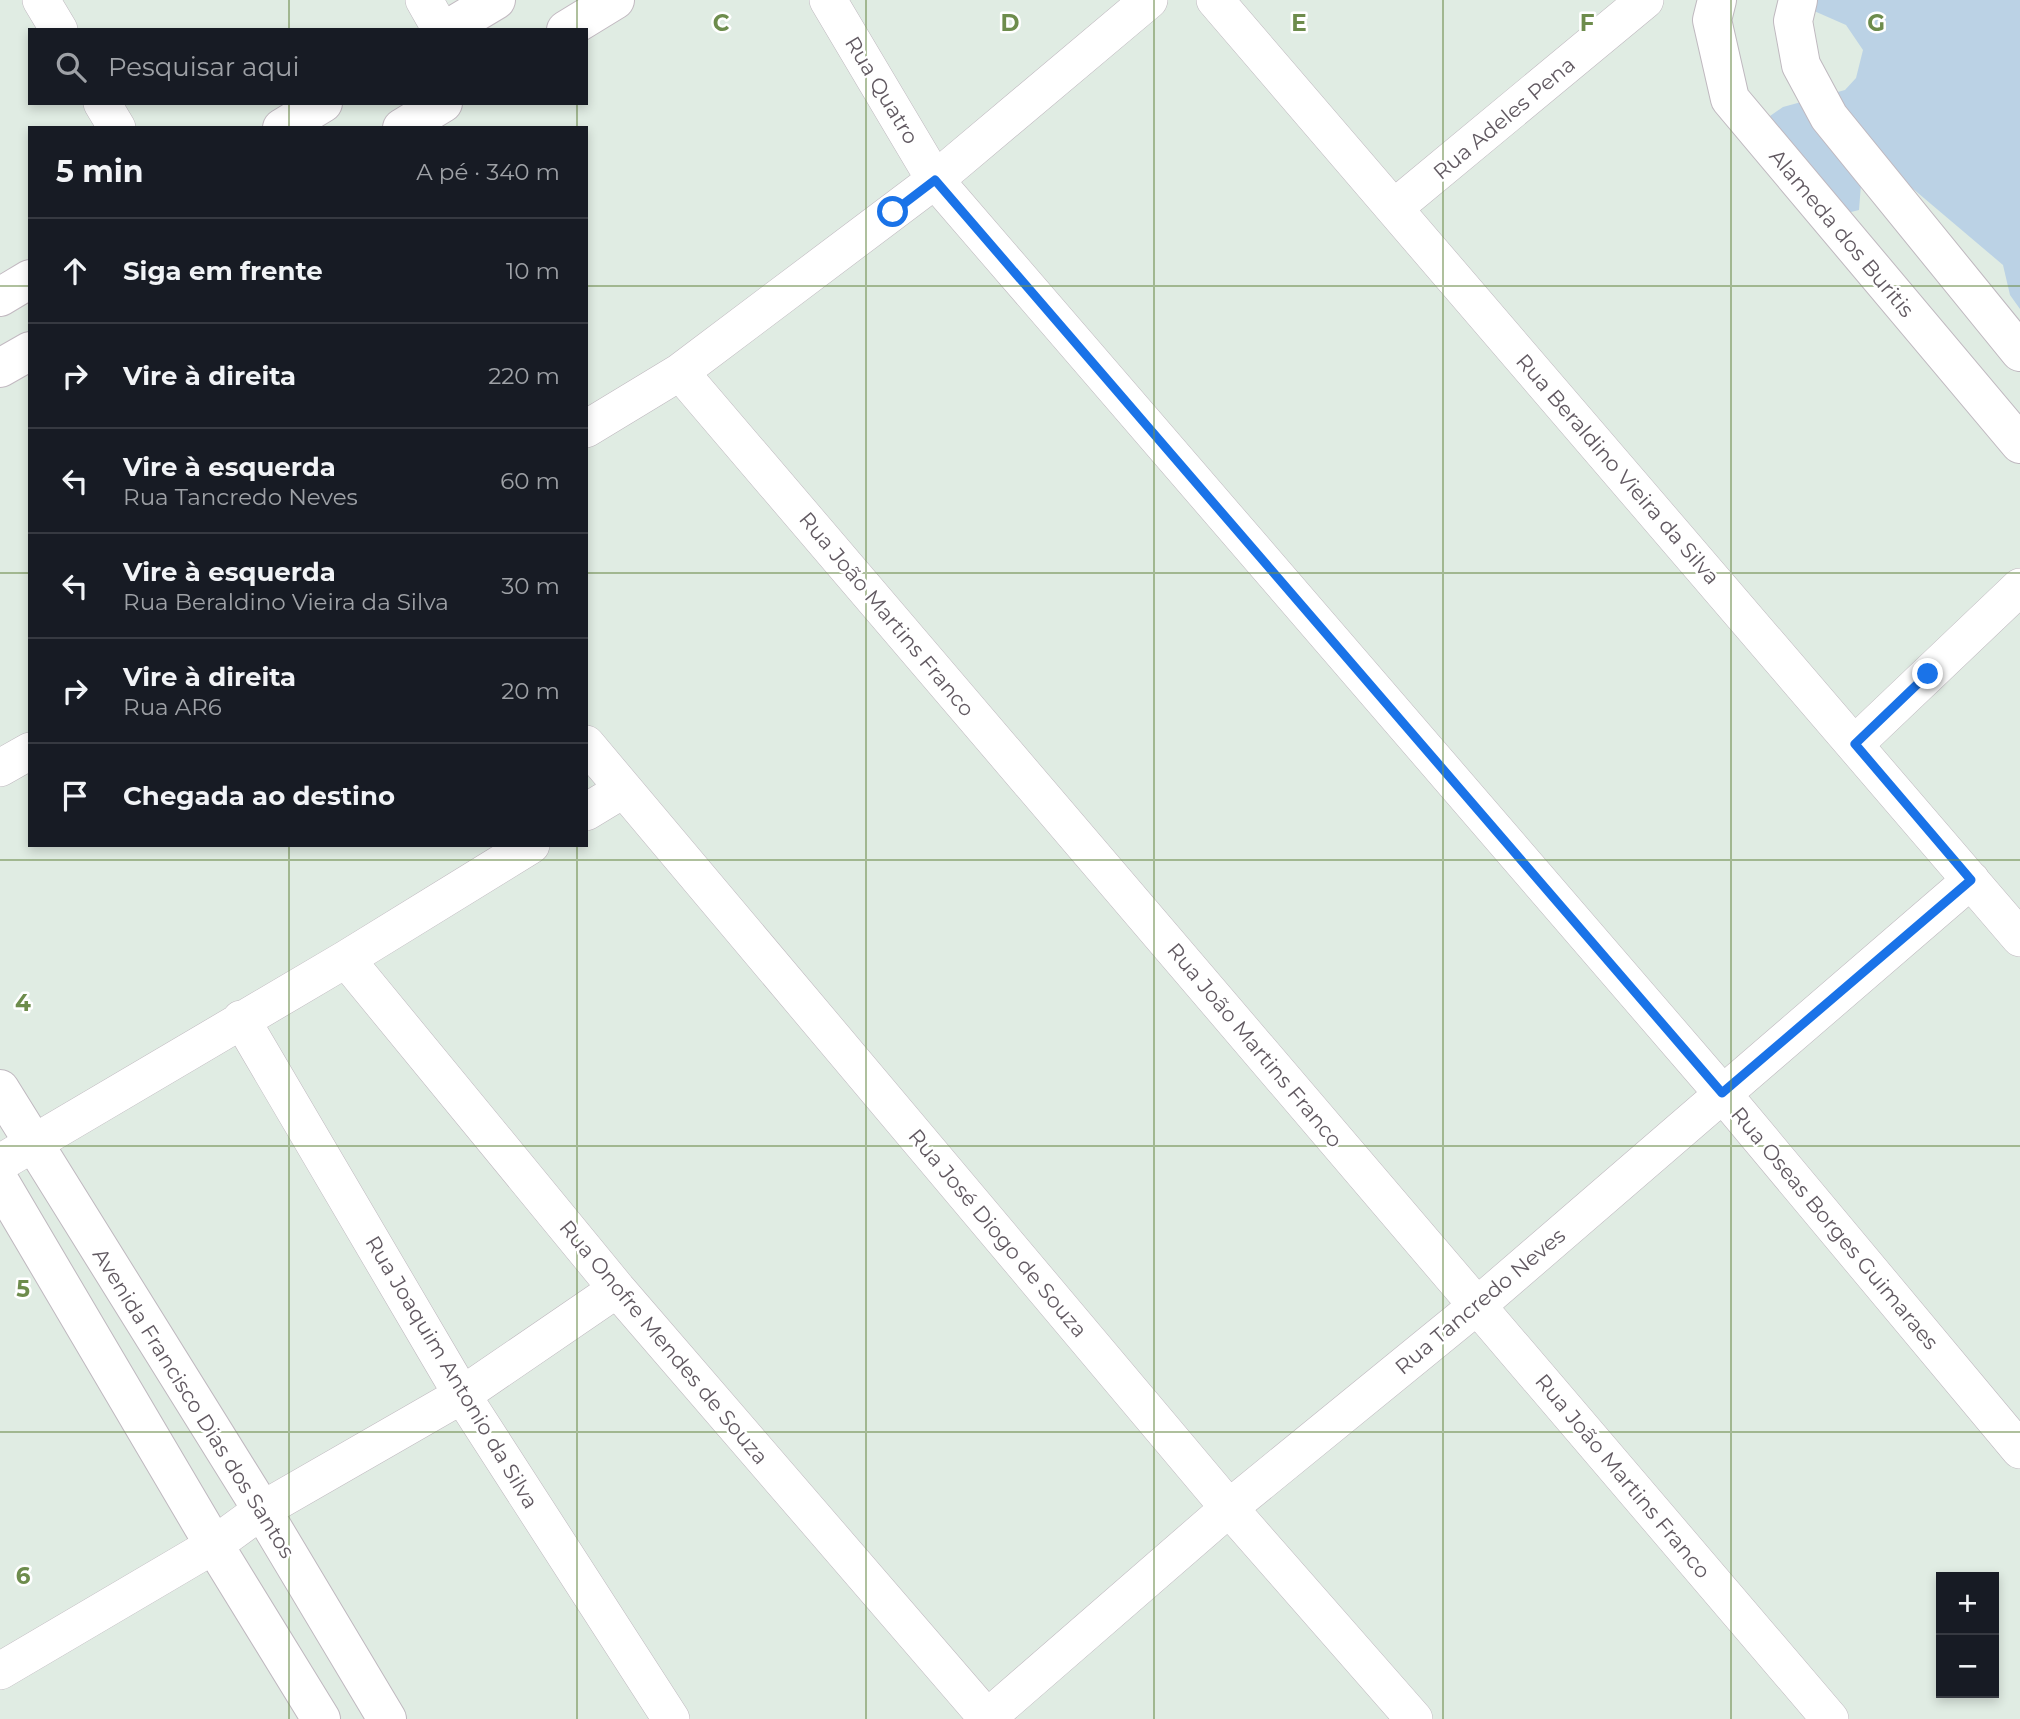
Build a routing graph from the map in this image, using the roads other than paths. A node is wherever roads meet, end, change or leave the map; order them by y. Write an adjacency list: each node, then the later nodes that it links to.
1 (41, 0): 11 (street)
2 (424, 0): 12 (street)
3 (496, 0): 13 (street)
4 (615, 0): 14 (street)
5 (828, 0): 21 (street, Rua Quatro)
6 (1149, 0): 21 (street)
7 (1215, 0): 22 (street, Rua Beraldino Vieira da Silva)
8 (1645, 0): 22 (street, Rua Adeles Pena)
9 (1717, 0): 30 (street, Alameda dos Buritis)
10 (1798, 0): 26 (street)
11 (58, 28)
12 (443, 28)
13 (447, 28)
14 (569, 28)
15 (103, 105): 18 (street)
16 (320, 105): 19 (street)
17 (440, 105): 20 (street)
18 (116, 126)
19 (285, 126)
20 (405, 126)
21 (935, 180): 28 (street); 44 (street, Rua Oseas Borges Guimaraes)
22 (1395, 208): 32 (street, Rua Beraldino Vieira da Silva)
23 (28, 280): 24 (street)
24 (0, 297)
25 (28, 352): 27 (street)
26 (2020, 352)
27 (0, 368)
28 (680, 372): 29 (street); 49 (street, Rua João Martins Franco)
29 (588, 428)
30 (2020, 444)
31 (2020, 587): 32 (street)
32 (1855, 744): 39 (street, Rua Beraldino Vieira da Silva)
33 (588, 746): 36 (street, Rua José Diogo de Souza)
34 (28, 752): 35 (street)
35 (0, 768)
36 (624, 789): 37 (street); 52 (street, Rua José Diogo de Souza)
37 (588, 811)
38 (528, 847): 41 (street)
39 (1971, 880): 40 (street, Rua Beraldino Vieira da Silva); 44 (street, Rua Tancredo Neves)
40 (2020, 938)
41 (346, 959): 42 (street); 48 (street, Rua Onofre Mendes de Souza)
42 (241, 1019): 45 (street); 50 (street, Rua Joaquim Antonio da Silva)
43 (0, 1089): 45 (street, Avenida Francisco Dias dos Santos)
44 (1722, 1093): 49 (street, Rua Tancredo Neves); 51 (street, Rua Oseas Borges Guimaraes)
45 (31, 1142): 46 (street); 53 (street, Avenida Francisco Dias dos Santos)
46 (0, 1163)
47 (0, 1182): 54 (street)
48 (617, 1289): 50 (street); 59 (street, Rua Onofre Mendes de Souza)
49 (1478, 1306): 52 (street, Rua Tancredo Neves); 61 (street, Rua João Martins Franco)
50 (463, 1395): 53 (street); 58 (street, Rua Joaquim Antonio da Silva)
51 (2020, 1450)
52 (1229, 1508): 59 (street, Rua Tancredo Neves); 60 (street, Rua José Diogo de Souza)
53 (262, 1510): 54 (street); 57 (street, Avenida Francisco Dias dos Santos)
54 (214, 1545): 55 (street); 56 (street)
55 (0, 1671)
56 (320, 1719)
57 (387, 1719)
58 (671, 1719)
59 (987, 1719)
60 (1414, 1719)
61 (1830, 1719)

